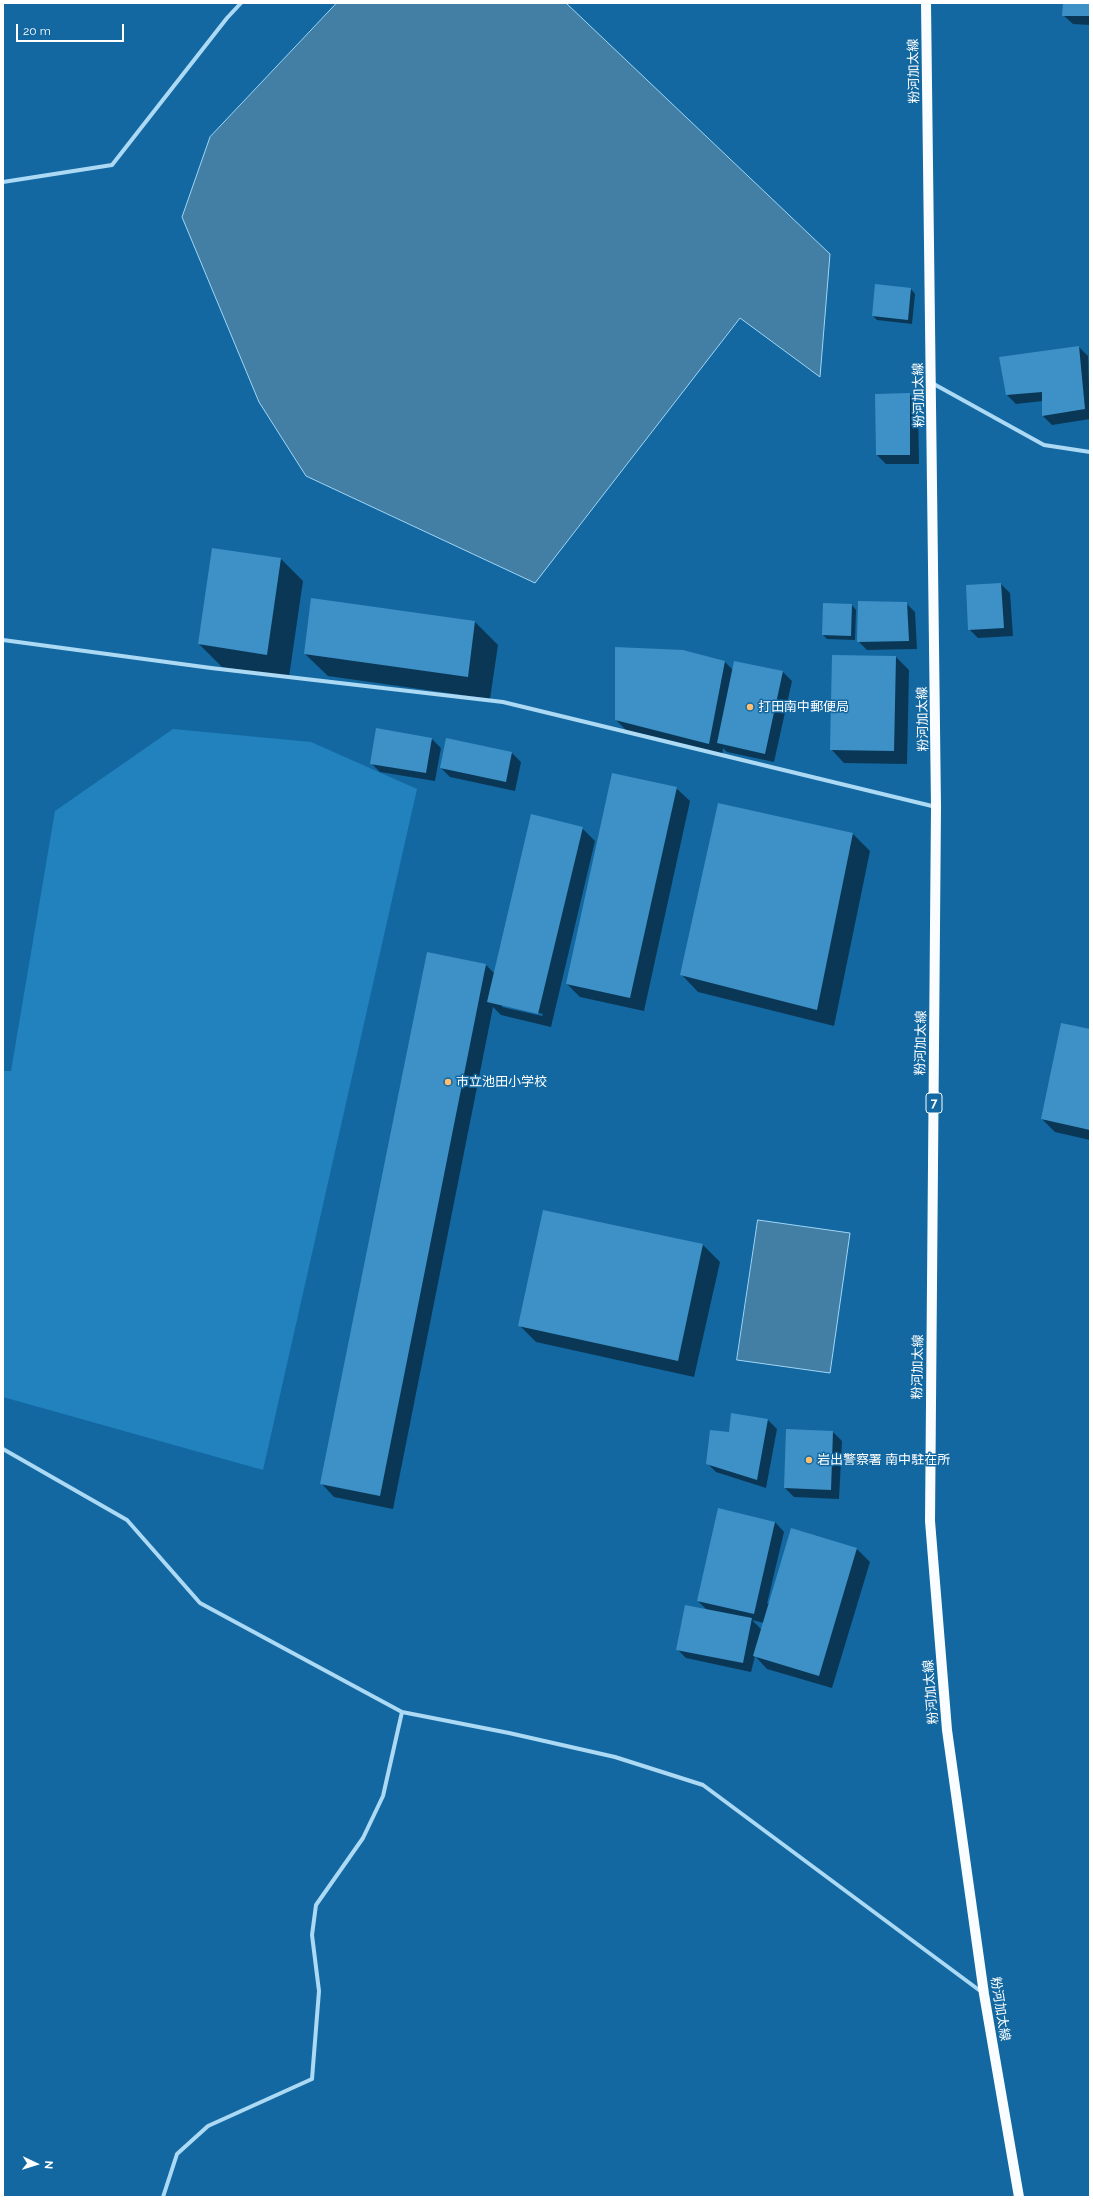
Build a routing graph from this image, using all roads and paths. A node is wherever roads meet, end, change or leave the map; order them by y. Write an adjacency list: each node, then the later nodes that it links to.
1 (241, 3): 3 (street)
2 (926, 3): 4 (main road, 粉河加太線 / 7)
3 (3, 182)
4 (932, 383): 5 (street); 7 (main road, 粉河加太線 / 7)
5 (1090, 452)
6 (3, 640): 7 (street)
7 (936, 807): 10 (main road, 粉河加太線 / 7)
8 (3, 1449): 9 (street)
9 (402, 1712): 10 (street); 11 (street)
10 (984, 1994): 12 (main road, 粉河加太線 / 7)
11 (163, 2197)
12 (1019, 2197)

